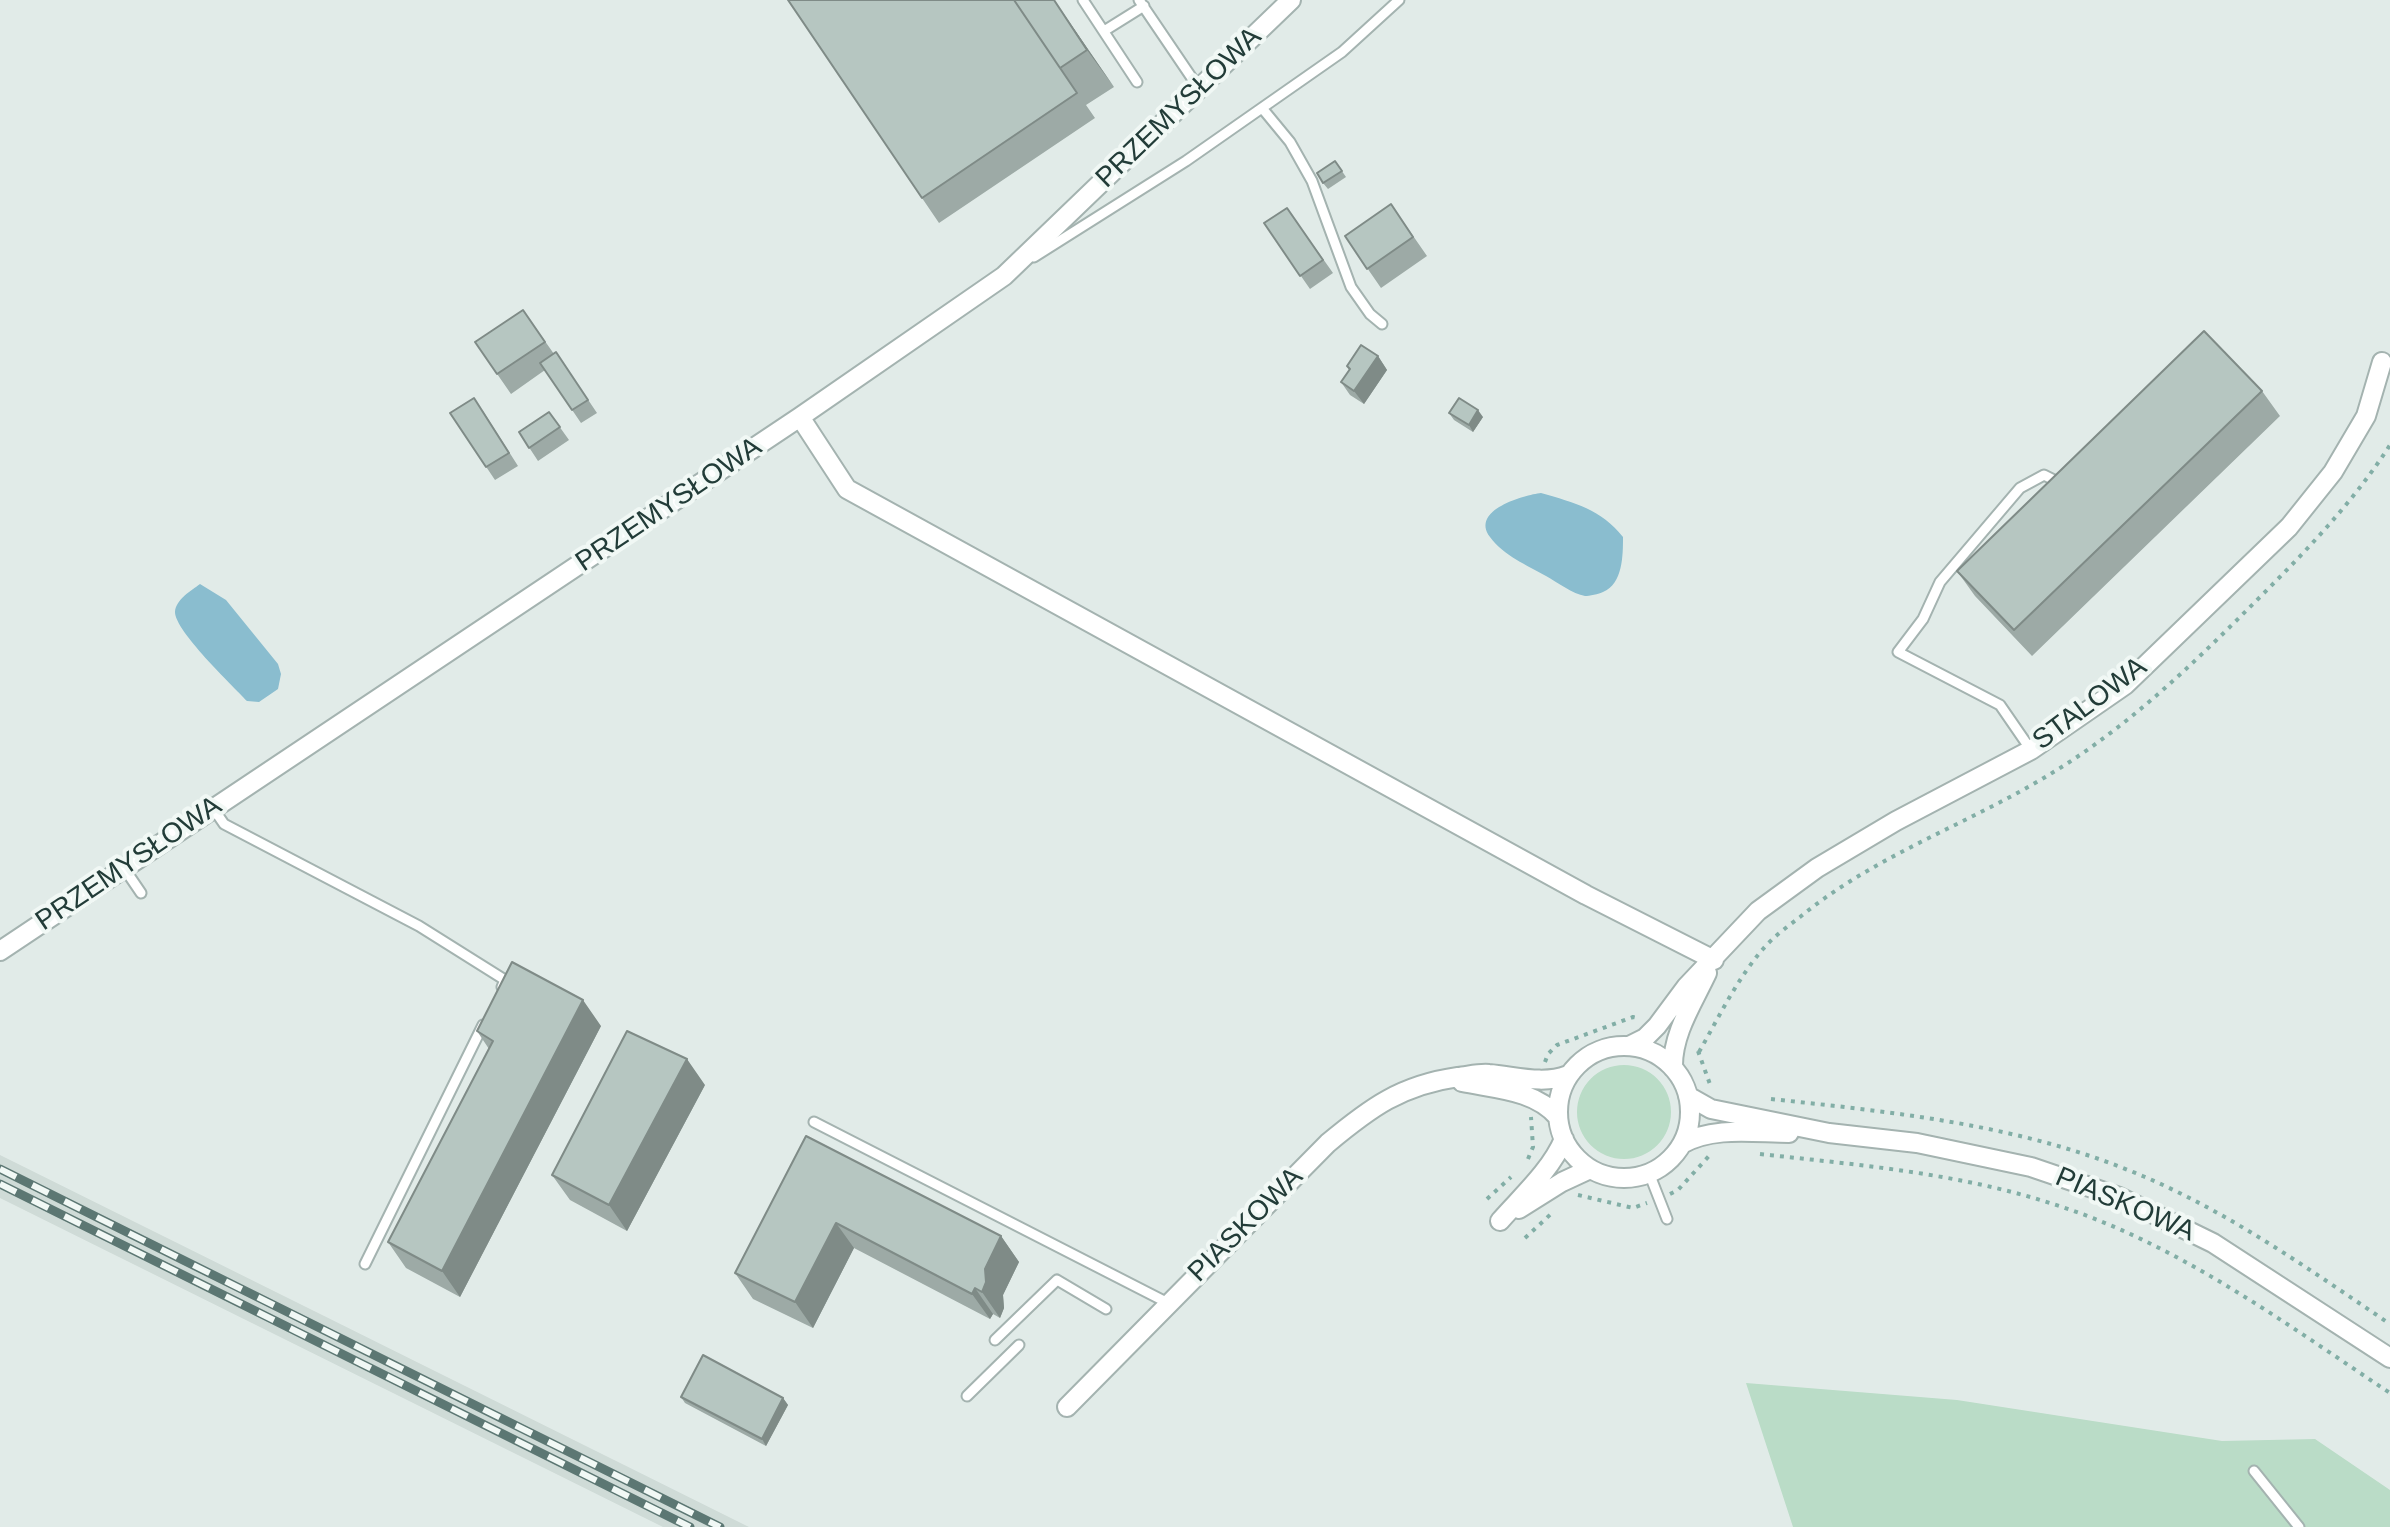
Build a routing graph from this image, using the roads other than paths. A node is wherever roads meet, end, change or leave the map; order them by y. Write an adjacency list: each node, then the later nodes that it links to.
1 (1083, 0): 5 (lane)
2 (1291, 0): 7 (street, PRZEMYSŁOWA)
3 (1399, 0): 8 (lane)
4 (1142, 3): 5 (lane); 7 (lane)
5 (1104, 31): 6 (lane)
6 (1137, 82)
7 (1200, 90): 9 (street, PRZEMYSŁOWA)
8 (1262, 108): 9 (lane); 10 (lane)
9 (1004, 276): 12 (street, PRZEMYSŁOWA)
10 (1382, 324)
11 (2383, 376): 14 (street, STALOWA)
12 (800, 417): 15 (street, PRZEMYSŁOWA); 19 (street)
13 (2065, 485): 14 (lane)
14 (2031, 750): 19 (street, STALOWA)
15 (213, 808): 16 (street, PRZEMYSŁOWA); 20 (lane)
16 (124, 868): 17 (lane); 18 (street, PRZEMYSŁOWA)
17 (141, 893)
18 (0, 951)
19 (1714, 960): 22 (street, STALOWA); 23 (street, STALOWA)
20 (498, 994)
21 (491, 1008): 35 (lane)
22 (1629, 1046): 23 (street); 24 (street, PIASKOWA)
23 (1673, 1068): 26 (street)
24 (1568, 1075): 25 (street, PIASKOWA); 27 (street)
25 (1536, 1088): 27 (street); 36 (street, PIASKOWA)
26 (1688, 1096): 29 (street, PIASKOWA); 31 (street)
27 (1558, 1117): 30 (street)
28 (814, 1122): 36 (lane)
29 (1829, 1133): 31 (street, PIASKOWA); 40 (street, PIASKOWA)
30 (1564, 1139): 32 (street); 32 (street)
31 (1682, 1144): 33 (street, PIASKOWA)
32 (1590, 1169): 33 (street)
33 (1649, 1173): 34 (lane)
34 (1667, 1219)
35 (365, 1264)
36 (1168, 1303): 42 (street, PIASKOWA)
37 (1106, 1309): 38 (lane)
38 (995, 1340)
39 (1019, 1345): 41 (lane)
40 (2390, 1358)
41 (967, 1396)
42 (1067, 1407)
43 (2254, 1471): 44 (lane)
44 (2299, 1527)

